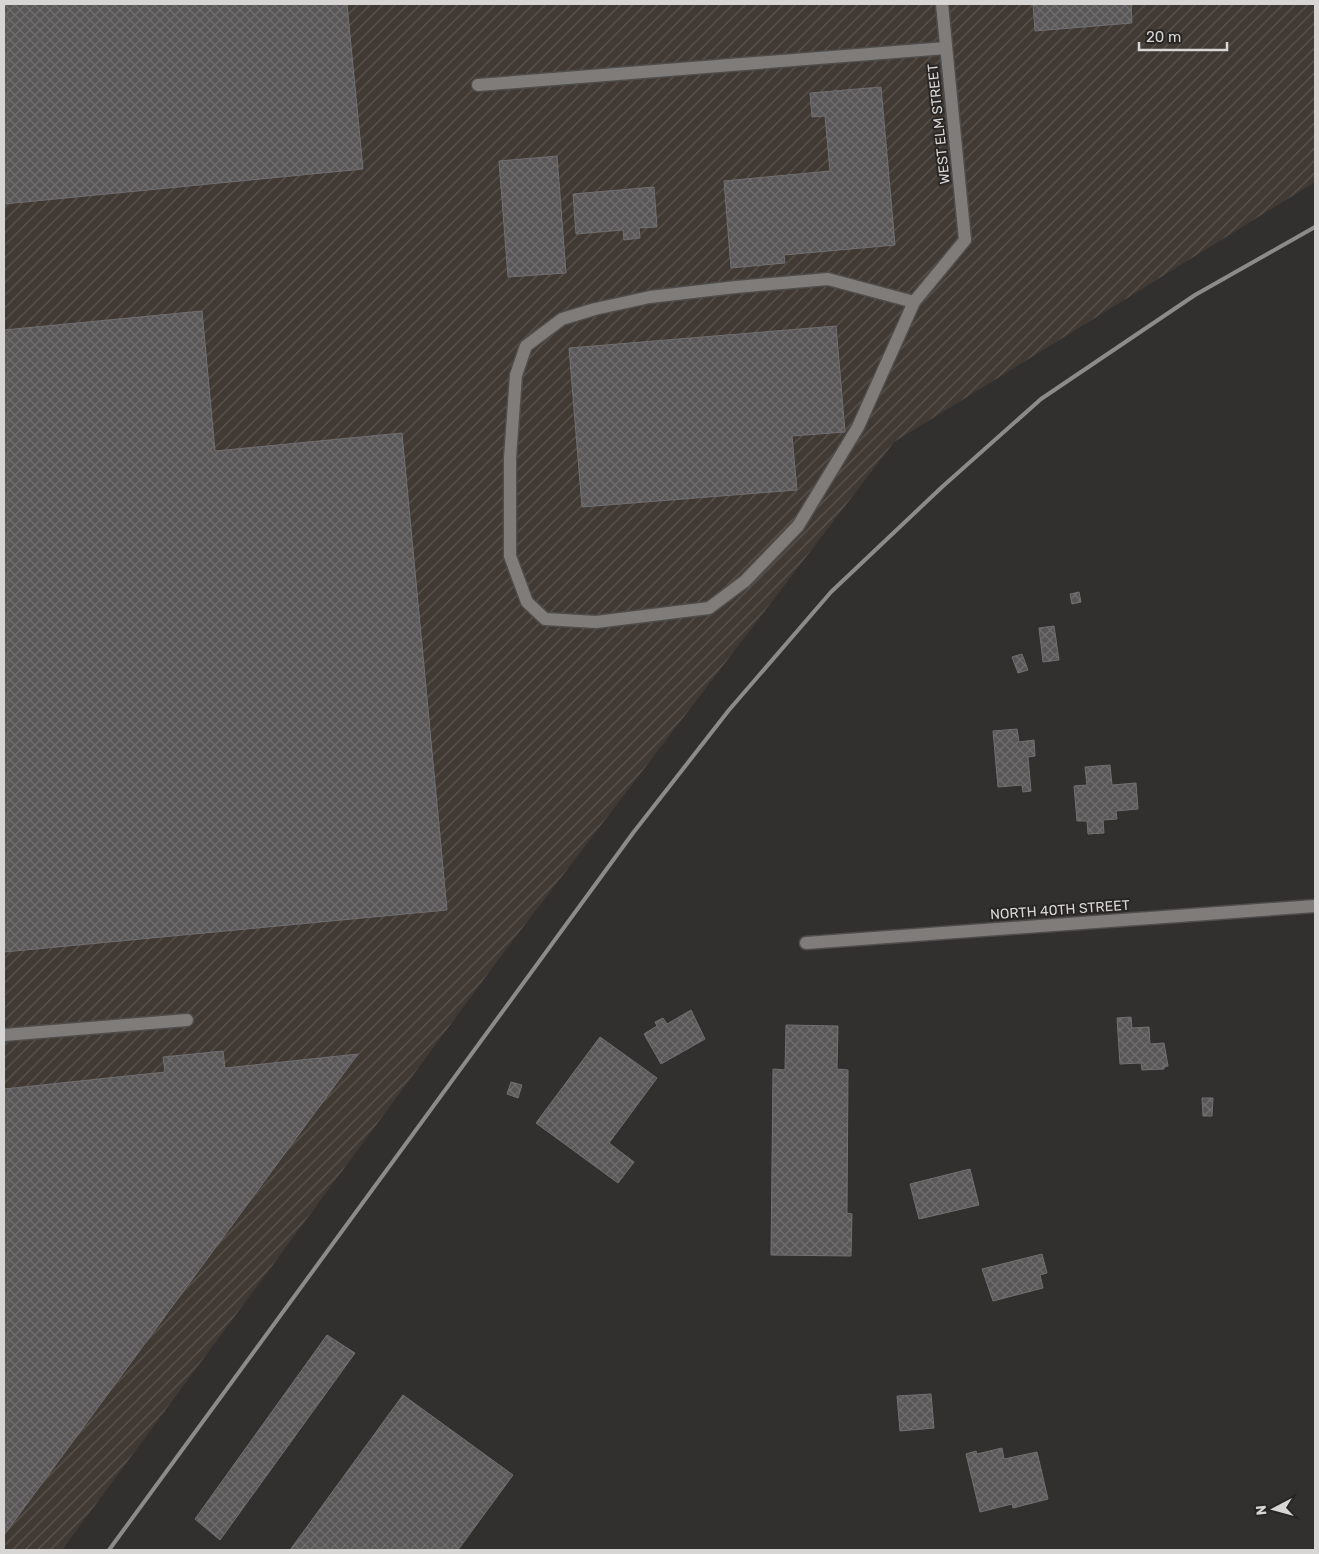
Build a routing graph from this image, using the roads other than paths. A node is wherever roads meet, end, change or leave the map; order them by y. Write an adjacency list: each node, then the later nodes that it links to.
1 (942, 4): 2 (street, WEST ELM STREET)
2 (946, 48): 3 (street); 4 (street, WEST ELM STREET)
3 (478, 85)
4 (914, 302): 4 (street)
5 (1315, 906): 6 (street, NORTH 40TH STREET)
6 (806, 943)
7 (187, 1020): 8 (street)
8 (4, 1035)

